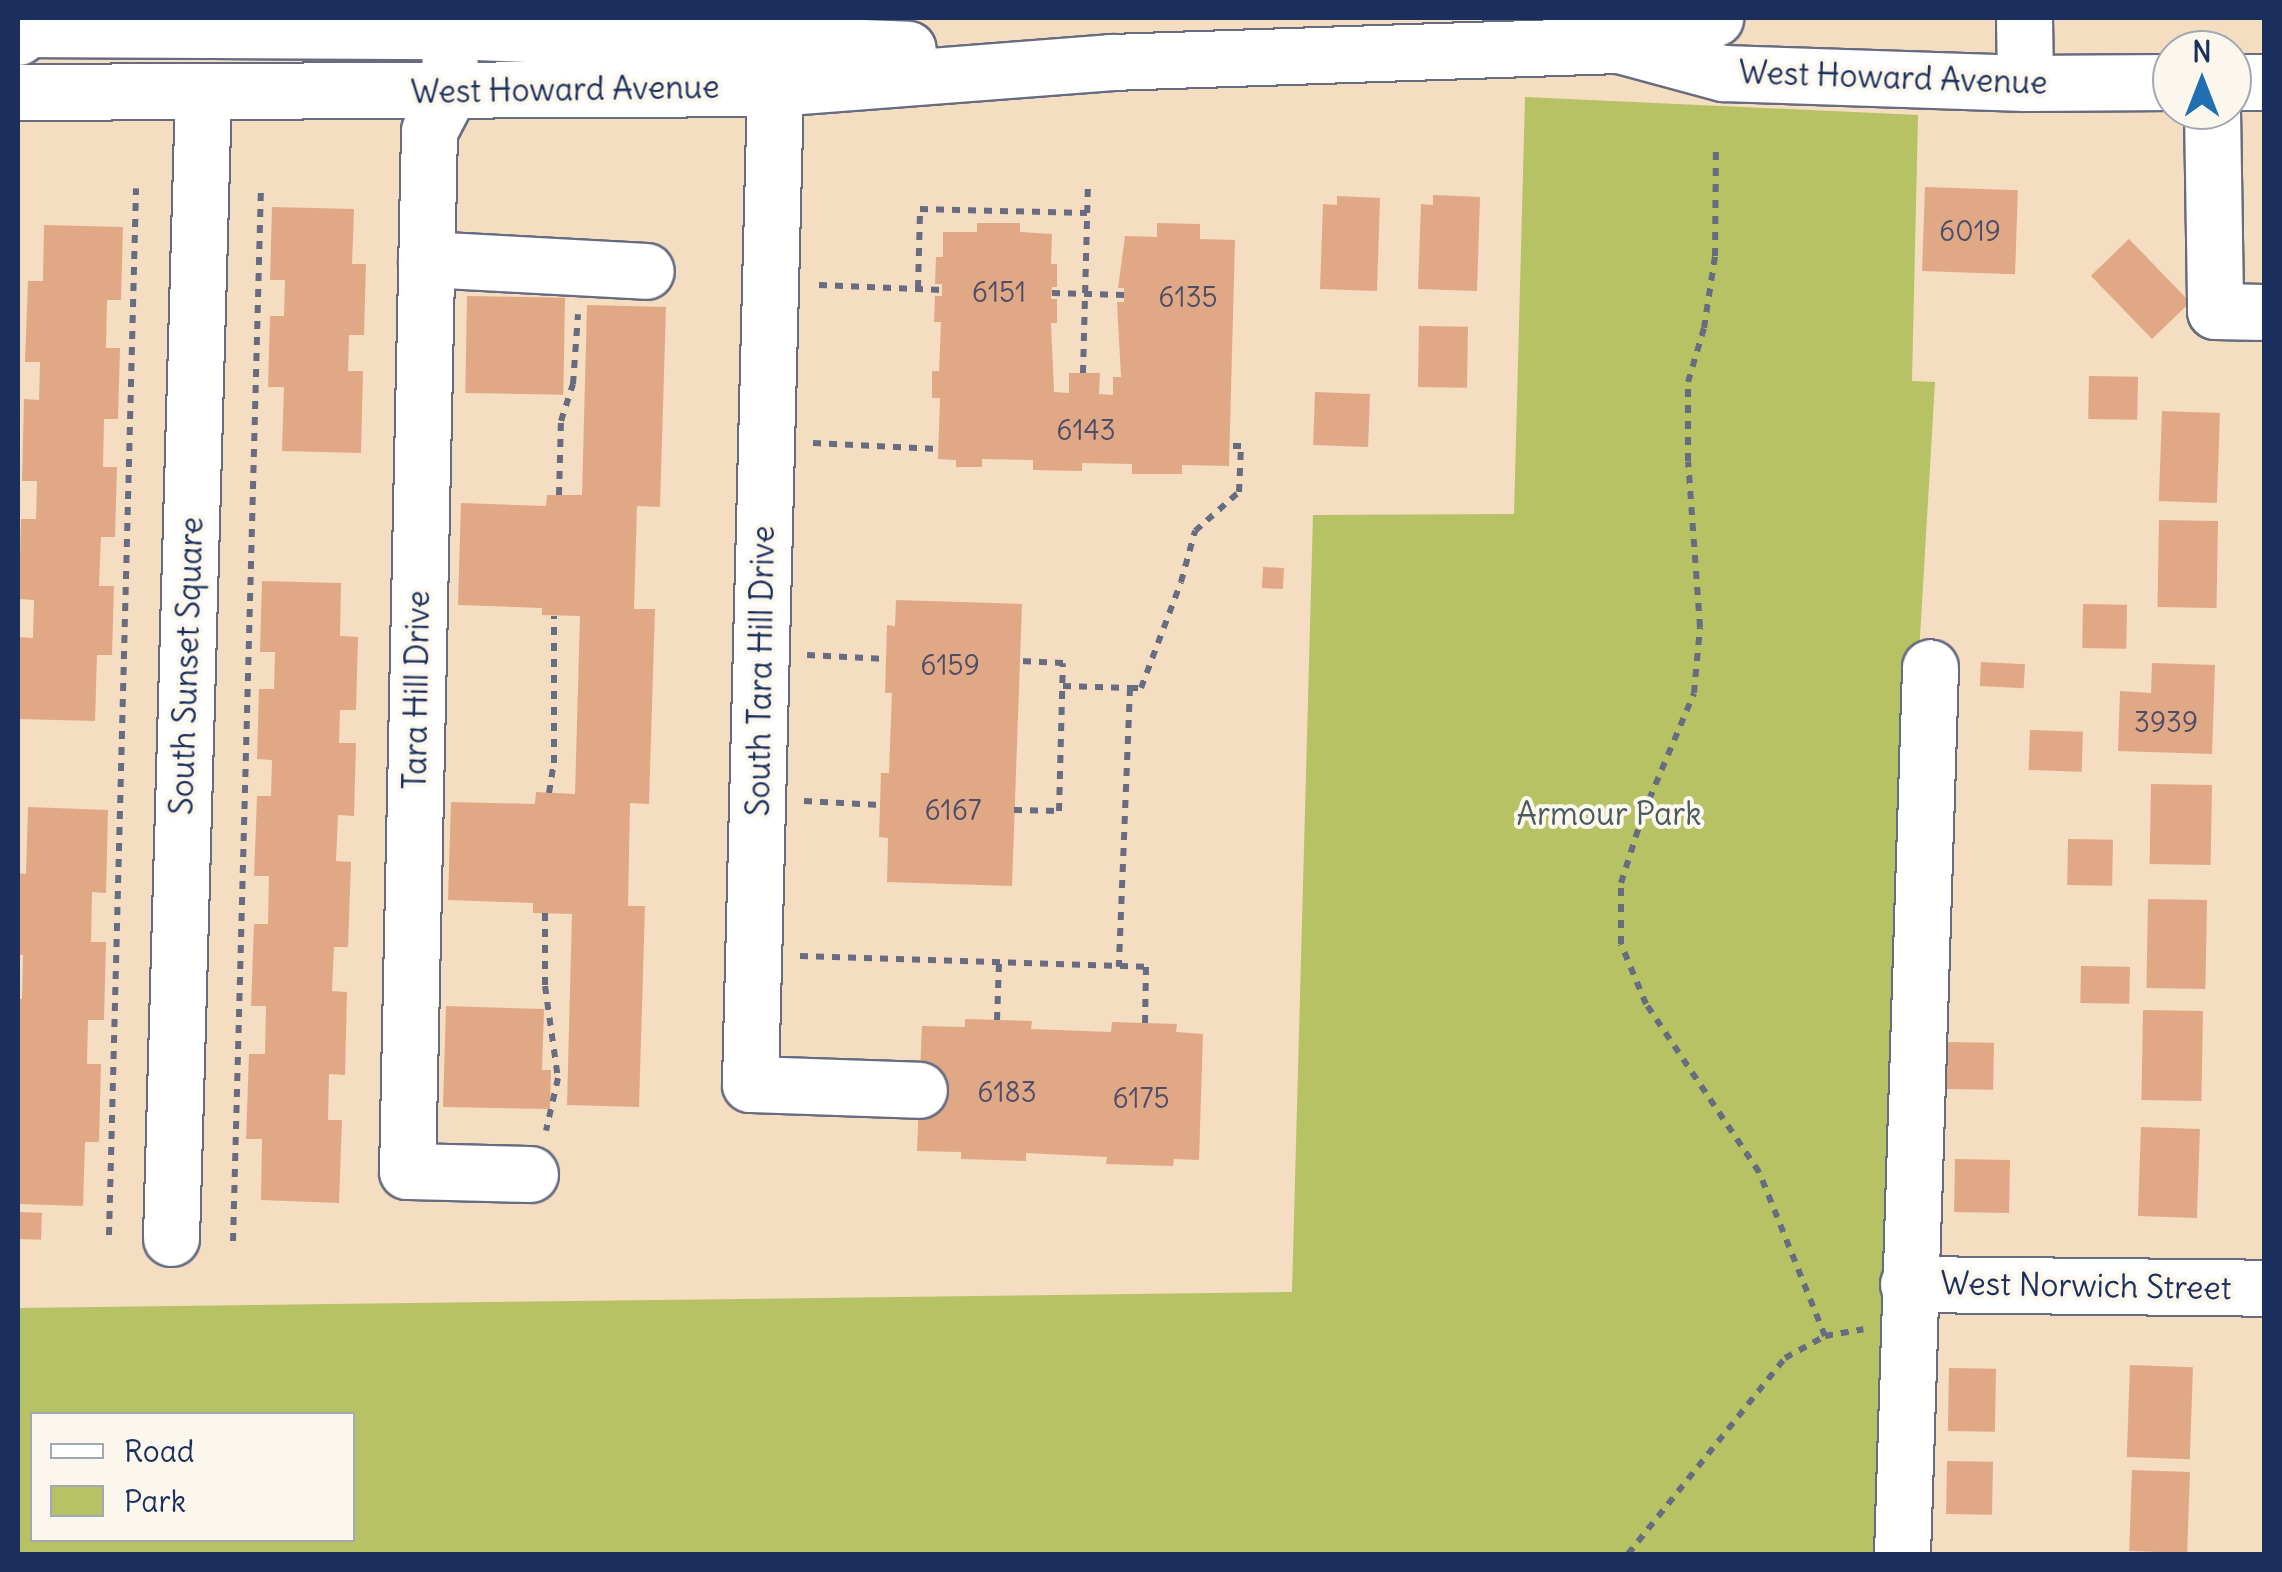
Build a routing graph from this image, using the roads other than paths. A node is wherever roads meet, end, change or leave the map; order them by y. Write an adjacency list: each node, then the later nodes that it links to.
1 (1715, 18): 9 (street, West Howard Avenue)
2 (2024, 18): 12 (street)
3 (314, 24): 5 (street, West Howard Avenue); 7 (street, West Howard Avenue)
4 (582, 26): 6 (street, West Howard Avenue); 7 (street, West Howard Avenue)
5 (26, 28)
6 (723, 29): 10 (street, West Howard Avenue)
7 (449, 30): 14 (street)
8 (1288, 37): 9 (street, West Howard Avenue); 10 (street, West Howard Avenue)
9 (1618, 45): 12 (street, West Howard Avenue)
10 (1140, 47): 13 (street, West Howard Avenue)
11 (2152, 82): 12 (street, West Howard Avenue)
12 (2025, 84)
13 (776, 88): 14 (street, West Howard Avenue); 22 (street, South Tara Hill Drive)
14 (450, 91): 16 (street, West Howard Avenue); 18 (street, Tara Hill Drive)
15 (18, 92): 16 (street, West Howard Avenue)
16 (204, 94): 24 (street, South Sunset Square)
17 (2212, 130): 20 (street)
18 (426, 260): 19 (street); 23 (street, Tara Hill Drive)
19 (646, 271)
20 (2264, 312)
21 (1930, 667): 25 (street)
22 (920, 1090)
23 (530, 1174)
24 (171, 1238)
25 (1908, 1284): 26 (street, West Norwich Street); 27 (street)
26 (2264, 1288)
27 (1902, 1554)

